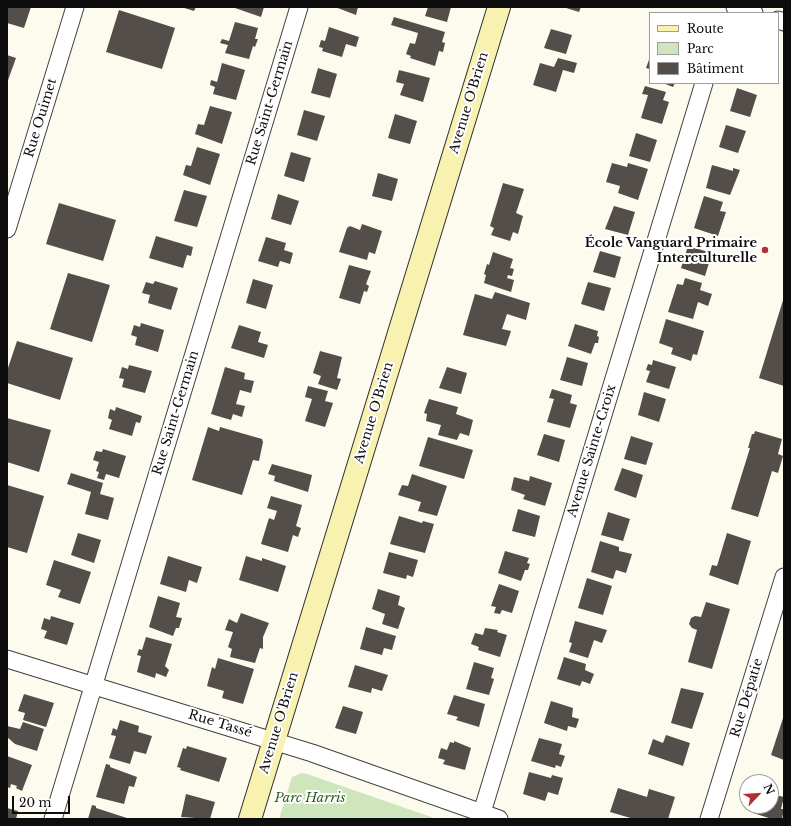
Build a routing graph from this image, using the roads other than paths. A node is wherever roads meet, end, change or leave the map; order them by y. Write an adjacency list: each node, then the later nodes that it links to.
1 (75, 7): 7 (street, Rue Ouimet)
2 (299, 7): 10 (street, Rue Saint-Germain)
3 (499, 7): 11 (street, Avenue O'Brien)
4 (735, 7): 5 (street)
5 (751, 12)
6 (704, 84): 12 (street, Avenue Sainte-Croix)
7 (7, 229)
8 (784, 577): 16 (street, Rue Dépatie)
9 (7, 659): 10 (street, Rue Tassé)
10 (93, 685): 11 (street, Rue Tassé); 13 (street, Rue Saint-Germain)
11 (274, 740): 12 (street, Rue Tassé); 14 (street, Avenue O'Brien)
12 (480, 816): 15 (street, Rue Tassé)
13 (52, 819)
14 (250, 819)
15 (500, 819)
16 (709, 819)

